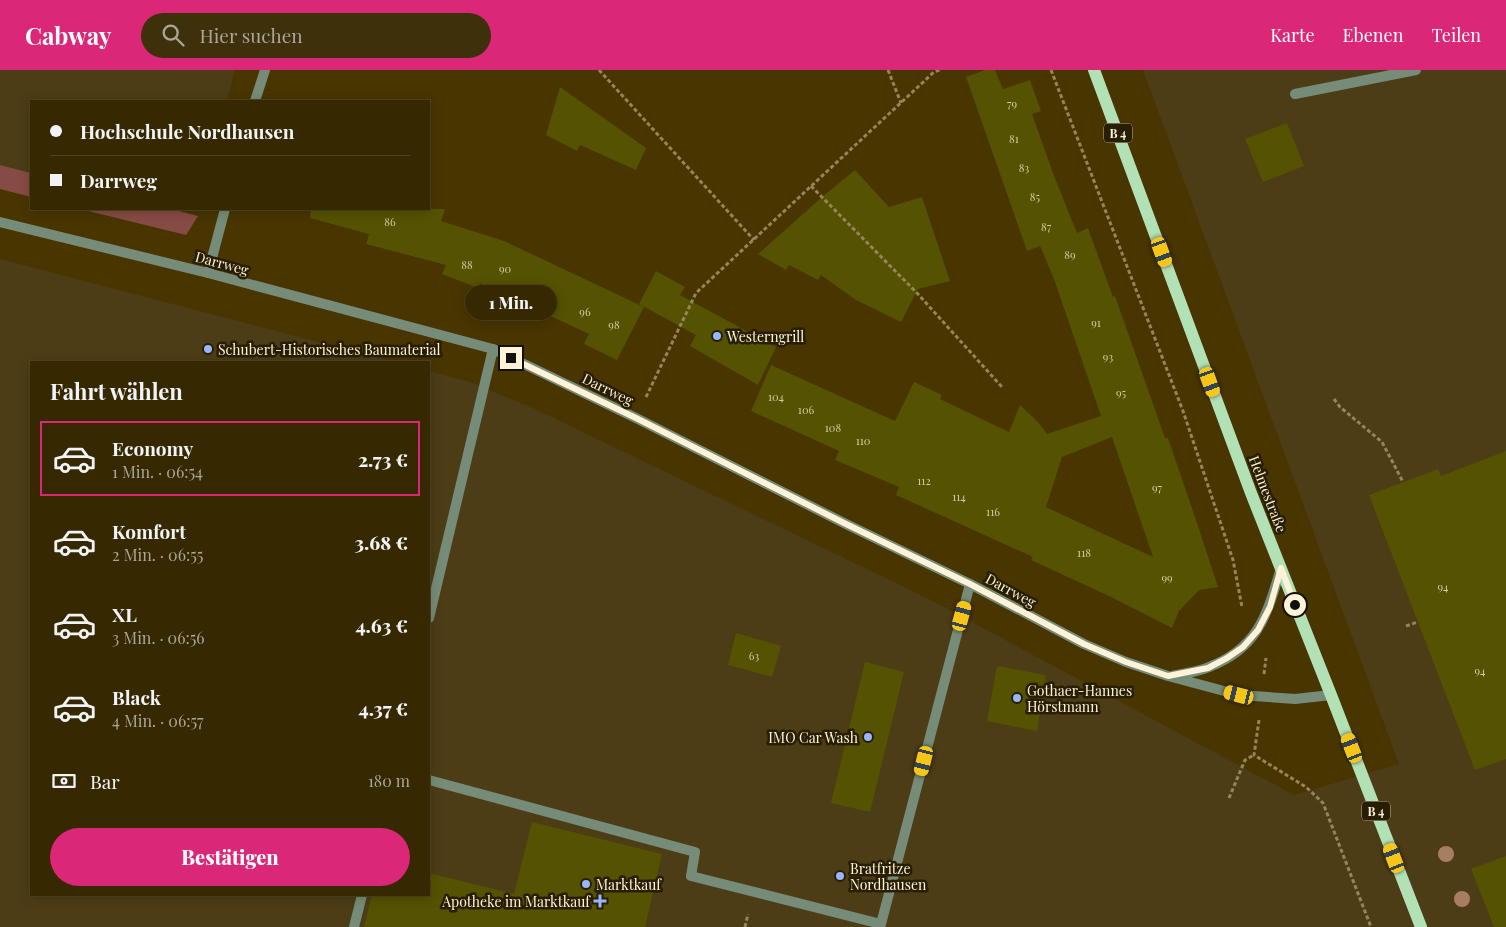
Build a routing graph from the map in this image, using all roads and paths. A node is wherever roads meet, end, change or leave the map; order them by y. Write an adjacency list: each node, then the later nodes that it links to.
1 (265, 70): 9 (street)
2 (599, 70): 14 (path)
3 (888, 70): 10 (path)
4 (940, 70): 10 (path)
5 (1051, 70): 26 (path)
6 (1094, 70): 21 (main road, Helmestraße / B 4)
7 (1416, 70): 8 (street)
8 (1295, 94)
9 (254, 100)
10 (901, 103): 11 (path)
11 (812, 186): 14 (path); 17 (path)
12 (224, 210): 15 (street)
13 (0, 222): 15 (street, Darrweg)
14 (754, 240): 19 (path)
15 (208, 273): 16 (street, Darrweg)
16 (493, 349): 19 (street, Darrweg); 23 (street)
17 (1002, 386)
18 (1334, 399): 20 (path)
19 (636, 418): 22 (street, Darrweg)
20 (1403, 482)
21 (1281, 568): 26 (street, Darrweg); 28 (main road, Helmestraße / B 4)
22 (970, 584): 27 (street, Darrweg); 34 (street)
23 (430, 614)
24 (1418, 622): 25 (path)
25 (1406, 626)
26 (1258, 630): 27 (street, Darrweg); 29 (path)
27 (1168, 676): 29 (street, Darrweg)
28 (1331, 695): 29 (street, Darrweg); 37 (main road, Helmestraße / B 4)
29 (1261, 698): 30 (path)
30 (1254, 754): 32 (path); 36 (path)
31 (430, 780): 34 (street)
32 (1229, 798)
33 (362, 896): 35 (street)
34 (881, 925)
35 (354, 927)
36 (1371, 927)
37 (1421, 927)

